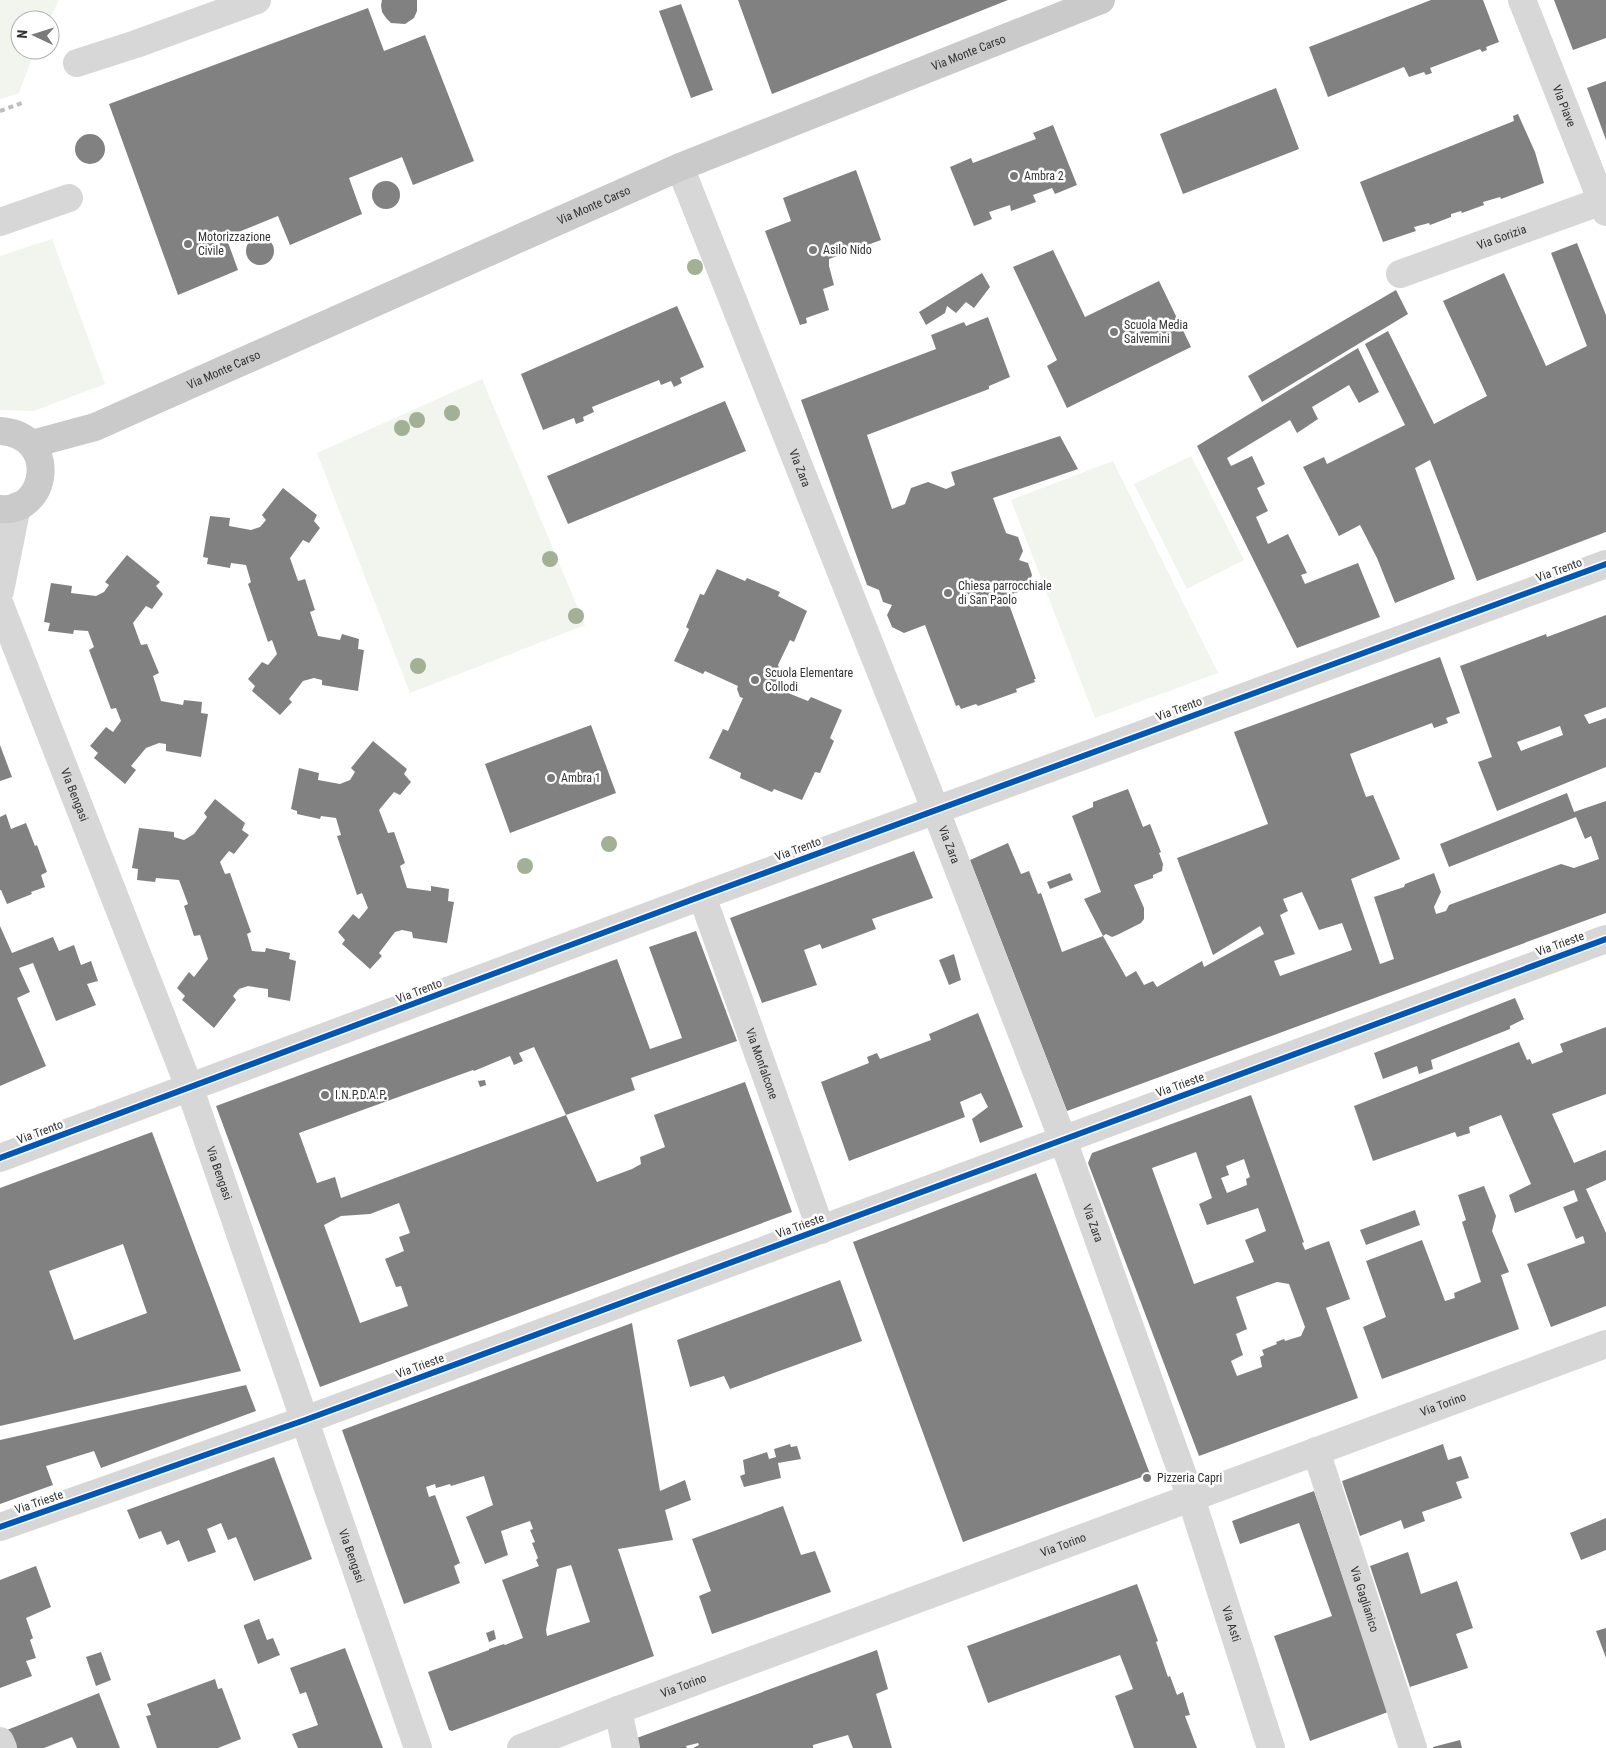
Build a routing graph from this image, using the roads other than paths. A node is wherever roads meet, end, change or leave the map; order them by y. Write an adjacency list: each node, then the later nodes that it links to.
1 (257, 0): 4 (street)
2 (1101, 0): 5 (main road, Via Monte Carso)
3 (1522, 0): 7 (street, Via Piave)
4 (77, 63)
5 (680, 167): 11 (main road, Via Monte Carso); 16 (street, Via Zara)
6 (69, 198): 8 (street)
7 (1604, 206): 9 (street, Via Gorizia)
8 (0, 222)
9 (1400, 274)
10 (0, 430): 11 (main road)
11 (36, 456): 12 (main road)
12 (8, 508): 14 (street)
13 (1606, 564): 16 (street, Via Trento)
14 (0, 591)
15 (0, 606): 19 (street, Via Bengasi)
16 (936, 811): 17 (street, Via Trento); 20 (street, Via Zara)
17 (702, 896): 19 (street, Via Trento); 22 (street, Via Monfalcone)
18 (1606, 939): 20 (street, Via Trieste)
19 (190, 1089): 21 (street, Via Trento); 24 (street, Via Bengasi)
20 (1064, 1140): 22 (street, Via Trieste); 26 (street, Via Zara)
21 (0, 1158)
22 (822, 1230): 24 (street, Via Trieste)
23 (1606, 1344): 25 (street, Via Torino)
24 (305, 1420): 27 (street, Via Trieste); 31 (street, Via Bengasi)
25 (1316, 1451): 26 (street, Via Torino); 35 (street, Via Gaglianico)
26 (1191, 1498): 28 (street, Via Torino); 34 (street, Via Asti)
27 (0, 1527)
28 (618, 1710): 32 (street, Via Torino); 33 (street)
29 (0, 1741): 30 (street)
30 (3, 1748)
31 (418, 1748)
32 (520, 1748)
33 (626, 1748)
34 (1271, 1748)
35 (1413, 1748)

